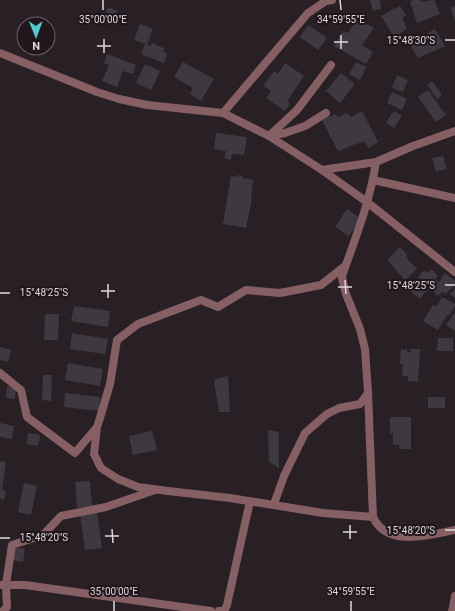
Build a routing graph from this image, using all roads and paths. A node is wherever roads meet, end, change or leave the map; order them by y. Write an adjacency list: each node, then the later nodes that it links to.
1 (332, 0): 4 (street)
2 (0, 53): 4 (street)
3 (331, 65): 7 (street)
4 (223, 113): 7 (street)
5 (326, 113): 7 (street)
6 (455, 131): 8 (street)
7 (269, 136): 9 (street)
8 (376, 162): 9 (street); 10 (street)
9 (322, 170): 12 (street)
10 (373, 180): 11 (street); 12 (street)
11 (455, 198)
12 (367, 202): 13 (street); 14 (street)
13 (345, 266): 16 (street); 17 (street)
14 (455, 272)
15 (0, 373): 17 (street)
16 (368, 393): 20 (street); 21 (street)
17 (97, 427): 18 (street)
18 (156, 489): 19 (street); 23 (street)
19 (250, 501): 20 (street); 28 (street)
20 (274, 504): 21 (street)
21 (373, 517): 22 (street)
22 (455, 530)
23 (3, 584): 25 (street); 26 (street)
24 (455, 596): 29 (street)
25 (3, 611)
26 (211, 611)
27 (219, 611): 28 (street)
28 (224, 611)
29 (452, 611)

